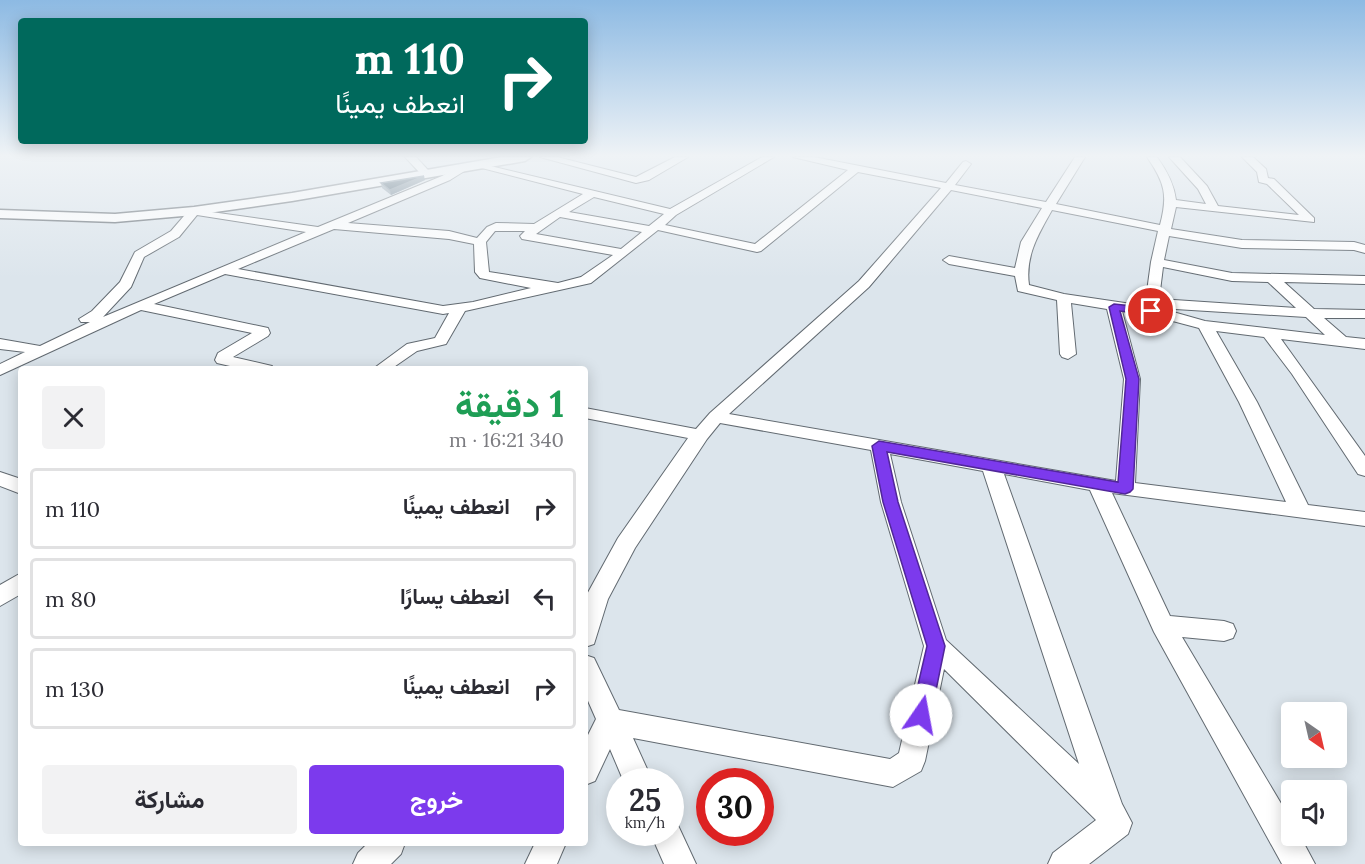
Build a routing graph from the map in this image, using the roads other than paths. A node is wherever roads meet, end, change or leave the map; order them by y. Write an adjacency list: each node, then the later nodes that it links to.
1 (259, 197): 18 (main road)
2 (290, 197): 17 (main road)
3 (399, 197): 21 (street)
4 (585, 197): 19 (street)
5 (605, 197): 20 (street)
6 (699, 197): 20 (street)
7 (820, 197): 23 (street)
8 (939, 197): 54 (street)
9 (1003, 197): 15 (street)
10 (1055, 197): 15 (street)
11 (1171, 197): 14 (street)
12 (1208, 197): 16 (street)
13 (1287, 197): 16 (street)
14 (1171, 203): 16 (street); 25 (street)
15 (1050, 206): 25 (street); 32 (street)
16 (1214, 208)
17 (194, 211): 18 (main road); 24 (street); 48 (street)
18 (1, 213)
19 (558, 213): 22 (street); 23 (street)
20 (672, 213): 23 (street)
21 (332, 225): 24 (street); 26 (street)
22 (536, 228): 26 (street); 28 (street)
23 (654, 228): 28 (street)
24 (318, 230): 31 (street)
25 (1165, 230): 27 (street); 30 (street)
26 (480, 242): 35 (street)
27 (1365, 249)
28 (624, 253): 35 (street)
29 (949, 260): 32 (street)
30 (1157, 262): 33 (street); 39 (street)
31 (223, 270): 37 (street); 40 (street)
32 (1022, 273): 36 (street)
33 (1272, 278): 34 (street); 41 (street)
34 (1365, 280)
35 (549, 287): 40 (street)
36 (1064, 298): 38 (street); 49 (street)
37 (139, 304): 48 (street); 50 (street)
38 (1114, 307): 39 (street); 62 (street)
39 (1152, 307): 41 (street); 43 (street)
40 (459, 309): 51 (street)
41 (1310, 313): 42 (street); 45 (street)
42 (1365, 314)
43 (1205, 325): 44 (street); 63 (street)
44 (1270, 334): 45 (street); 58 (street)
45 (1341, 342): 46 (street)
46 (1365, 344)
47 (0, 345): 48 (street)
48 (38, 351): 52 (street)
49 (1068, 354)
50 (252, 366)
51 (385, 366)
52 (10, 369)
53 (588, 414): 55 (street)
54 (716, 417): 55 (street); 56 (street)
55 (700, 435): 68 (street)
56 (879, 446): 57 (street); 70 (street)
57 (991, 466): 60 (street); 75 (street)
58 (1365, 470)
59 (0, 478): 61 (street)
60 (1098, 485): 62 (street); 67 (street)
61 (18, 486)
62 (1125, 489): 63 (street)
63 (1300, 509): 64 (street)
64 (1365, 519)
65 (18, 584): 66 (street)
66 (0, 597)
67 (1162, 625): 69 (street); 83 (street)
68 (588, 628)
69 (1224, 632)
70 (936, 646): 72 (street); 75 (street)
71 (588, 673): 72 (street)
72 (609, 721): 73 (street); 74 (street)
73 (588, 765)
74 (632, 768)
75 (1110, 813): 82 (street)
76 (387, 846): 80 (street)
77 (550, 846): 81 (street)
78 (671, 846): 79 (street)
79 (679, 863)
80 (369, 864)
81 (541, 864)
82 (1064, 864)
83 (1299, 864)

